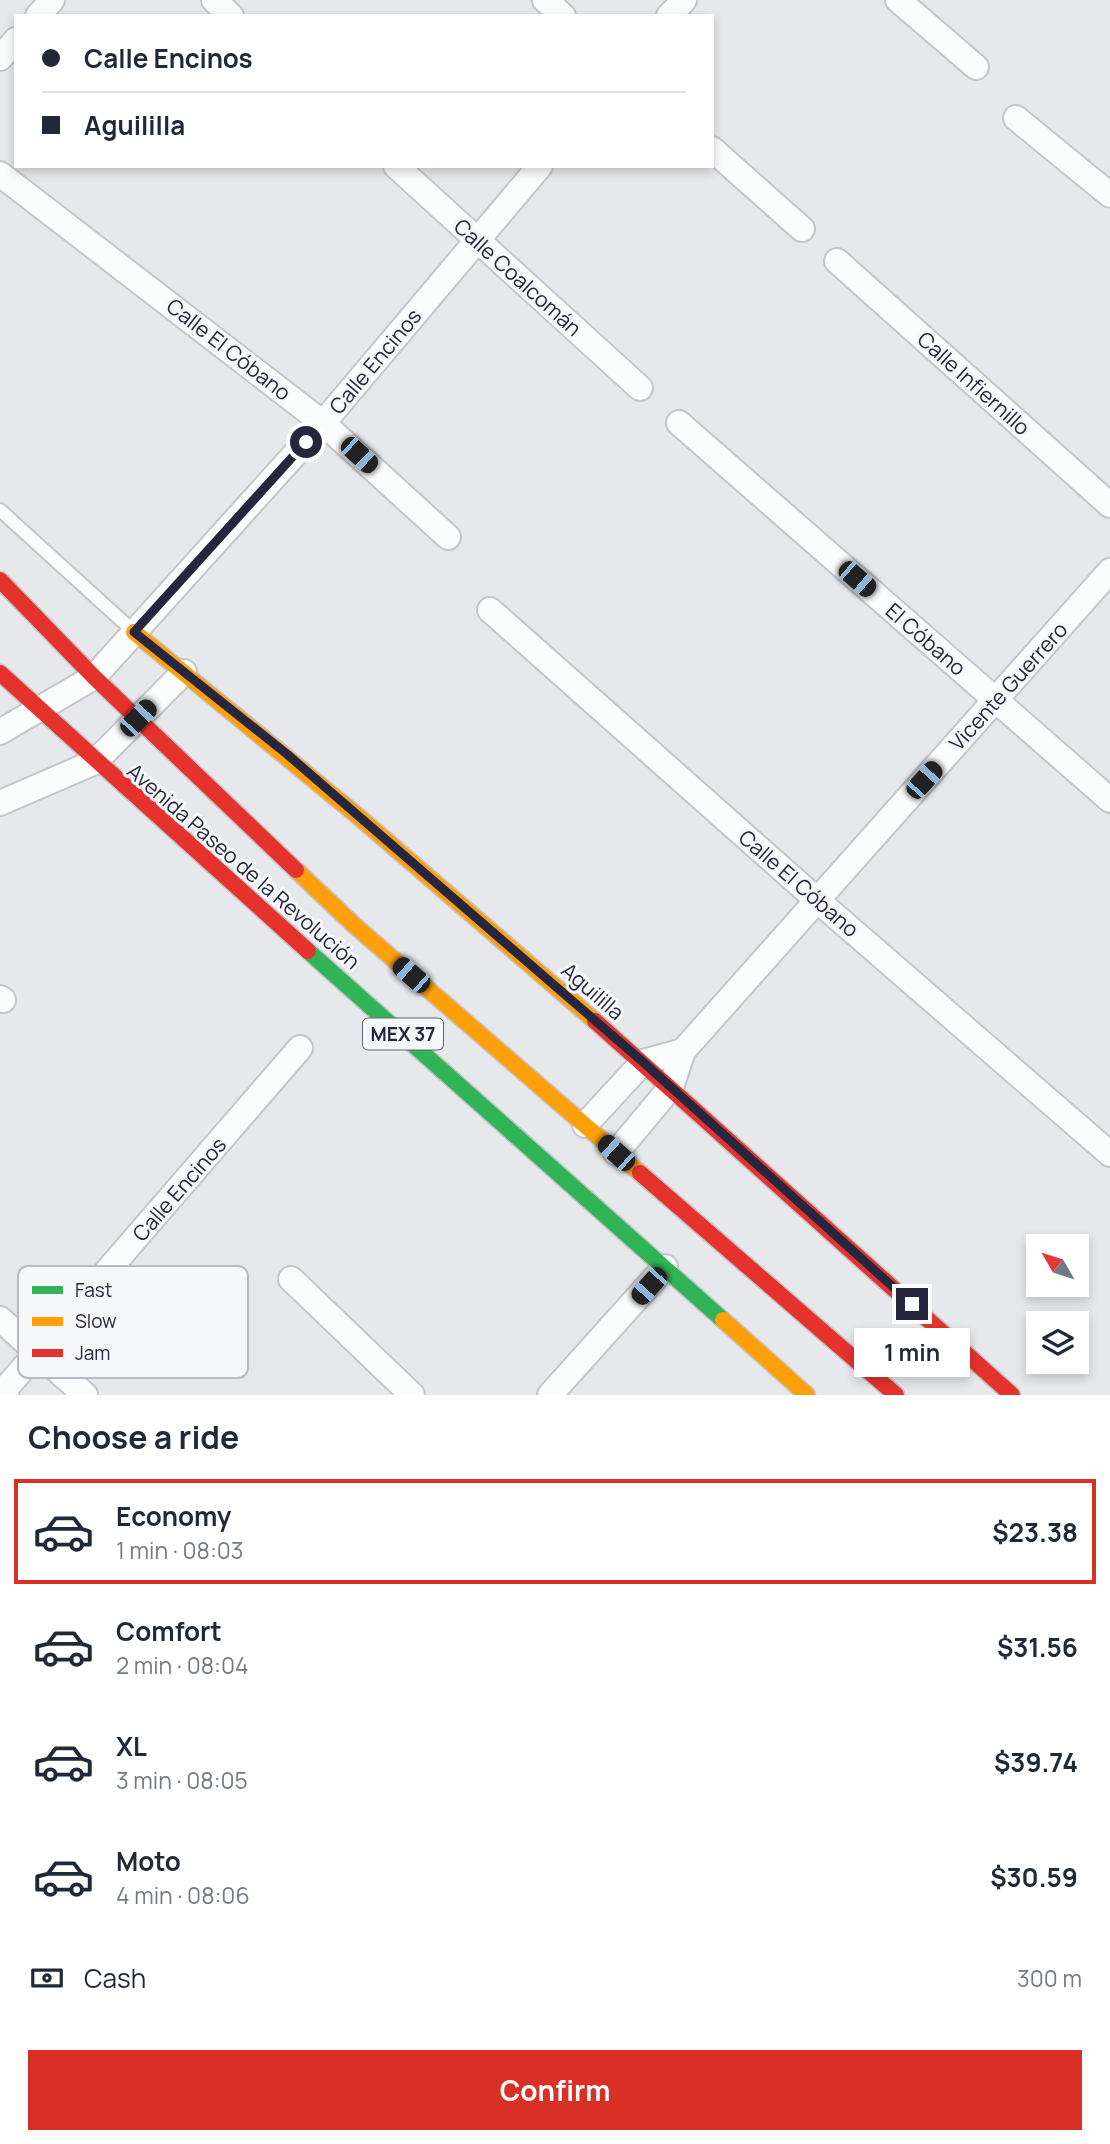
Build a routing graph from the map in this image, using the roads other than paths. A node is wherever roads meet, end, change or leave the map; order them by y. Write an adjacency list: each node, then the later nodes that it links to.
1 (52, 0): 6 (street)
2 (214, 0): 7 (street)
3 (545, 0): 8 (street)
4 (684, 0): 9 (street)
5 (898, 0): 12 (street)
6 (40, 14)
7 (229, 14)
8 (561, 14)
9 (672, 14)
10 (14, 42): 11 (street)
11 (0, 58)
12 (976, 67)
13 (1016, 118): 18 (street)
14 (714, 151): 19 (street)
15 (398, 168): 20 (street, Calle Coalcomán)
16 (538, 168): 20 (street, Calle Encinos)
17 (0, 174): 23 (street, Calle El Cóbano)
18 (1110, 195)
19 (802, 229)
20 (477, 241): 22 (street, Calle Coalcomán); 23 (street, Calle Encinos)
21 (837, 261): 25 (street, Calle Infiernillo)
22 (640, 388)
23 (324, 422): 27 (street, Calle El Cóbano); 31 (street, Calle Encinos)
24 (679, 422): 35 (street, El Cóbano)
25 (1110, 505)
26 (0, 510): 31 (lane)
27 (447, 537)
28 (1110, 571): 35 (street, Vicente Guerrero)
29 (0, 580): 34 (main road, Avenida Paseo de la Revolución / MEX 37)
30 (490, 610): 42 (street, Calle El Cóbano)
31 (134, 632): 32 (main road, Aguililla); 34 (street, Calle Encinos)
32 (184, 672): 37 (street); 45 (main road, Aguililla)
33 (0, 673): 36 (main road, Avenida Paseo de la Revolución / MEX 37)
34 (94, 677): 36 (street, Calle Encinos); 37 (main road, Avenida Paseo de la Revolución / MEX 37)
35 (995, 700): 40 (street, El Cóbano); 42 (street, Vicente Guerrero)
36 (37, 710): 38 (street, Calle Encinos); 39 (main road, Avenida Paseo de la Revolución / MEX 37)
37 (138, 718): 39 (street); 47 (main road, Avenida Paseo de la Revolución / MEX 37)
38 (0, 732)
39 (95, 762): 41 (street); 51 (main road, Avenida Paseo de la Revolución / MEX 37)
40 (1110, 800)
41 (0, 803)
42 (817, 901): 44 (street, Vicente Guerrero); 49 (street, Calle El Cóbano)
43 (300, 1048): 50 (street, Calle Encinos)
44 (683, 1051): 45 (street); 46 (street, Vicente Guerrero)
45 (643, 1062): 46 (main road, Aguililla); 47 (street)
46 (671, 1087): 48 (street, Vicente Guerrero); 63 (main road, Aguililla)
47 (585, 1125): 48 (main road, Avenida Paseo de la Revolución / MEX 37)
48 (616, 1153): 62 (main road, Avenida Paseo de la Revolución / MEX 37)
49 (1110, 1154)
50 (112, 1266)
51 (665, 1268): 60 (street); 61 (main road, Avenida Paseo de la Revolución / MEX 37)
52 (290, 1279): 59 (street)
53 (0, 1319): 54 (street)
54 (18, 1336)
55 (18, 1374): 57 (street, Calle Encinos)
56 (66, 1378): 58 (street)
57 (4, 1389)
58 (85, 1395)
59 (412, 1395)
60 (550, 1395)
61 (807, 1395)
62 (896, 1395)
63 (1012, 1395)

